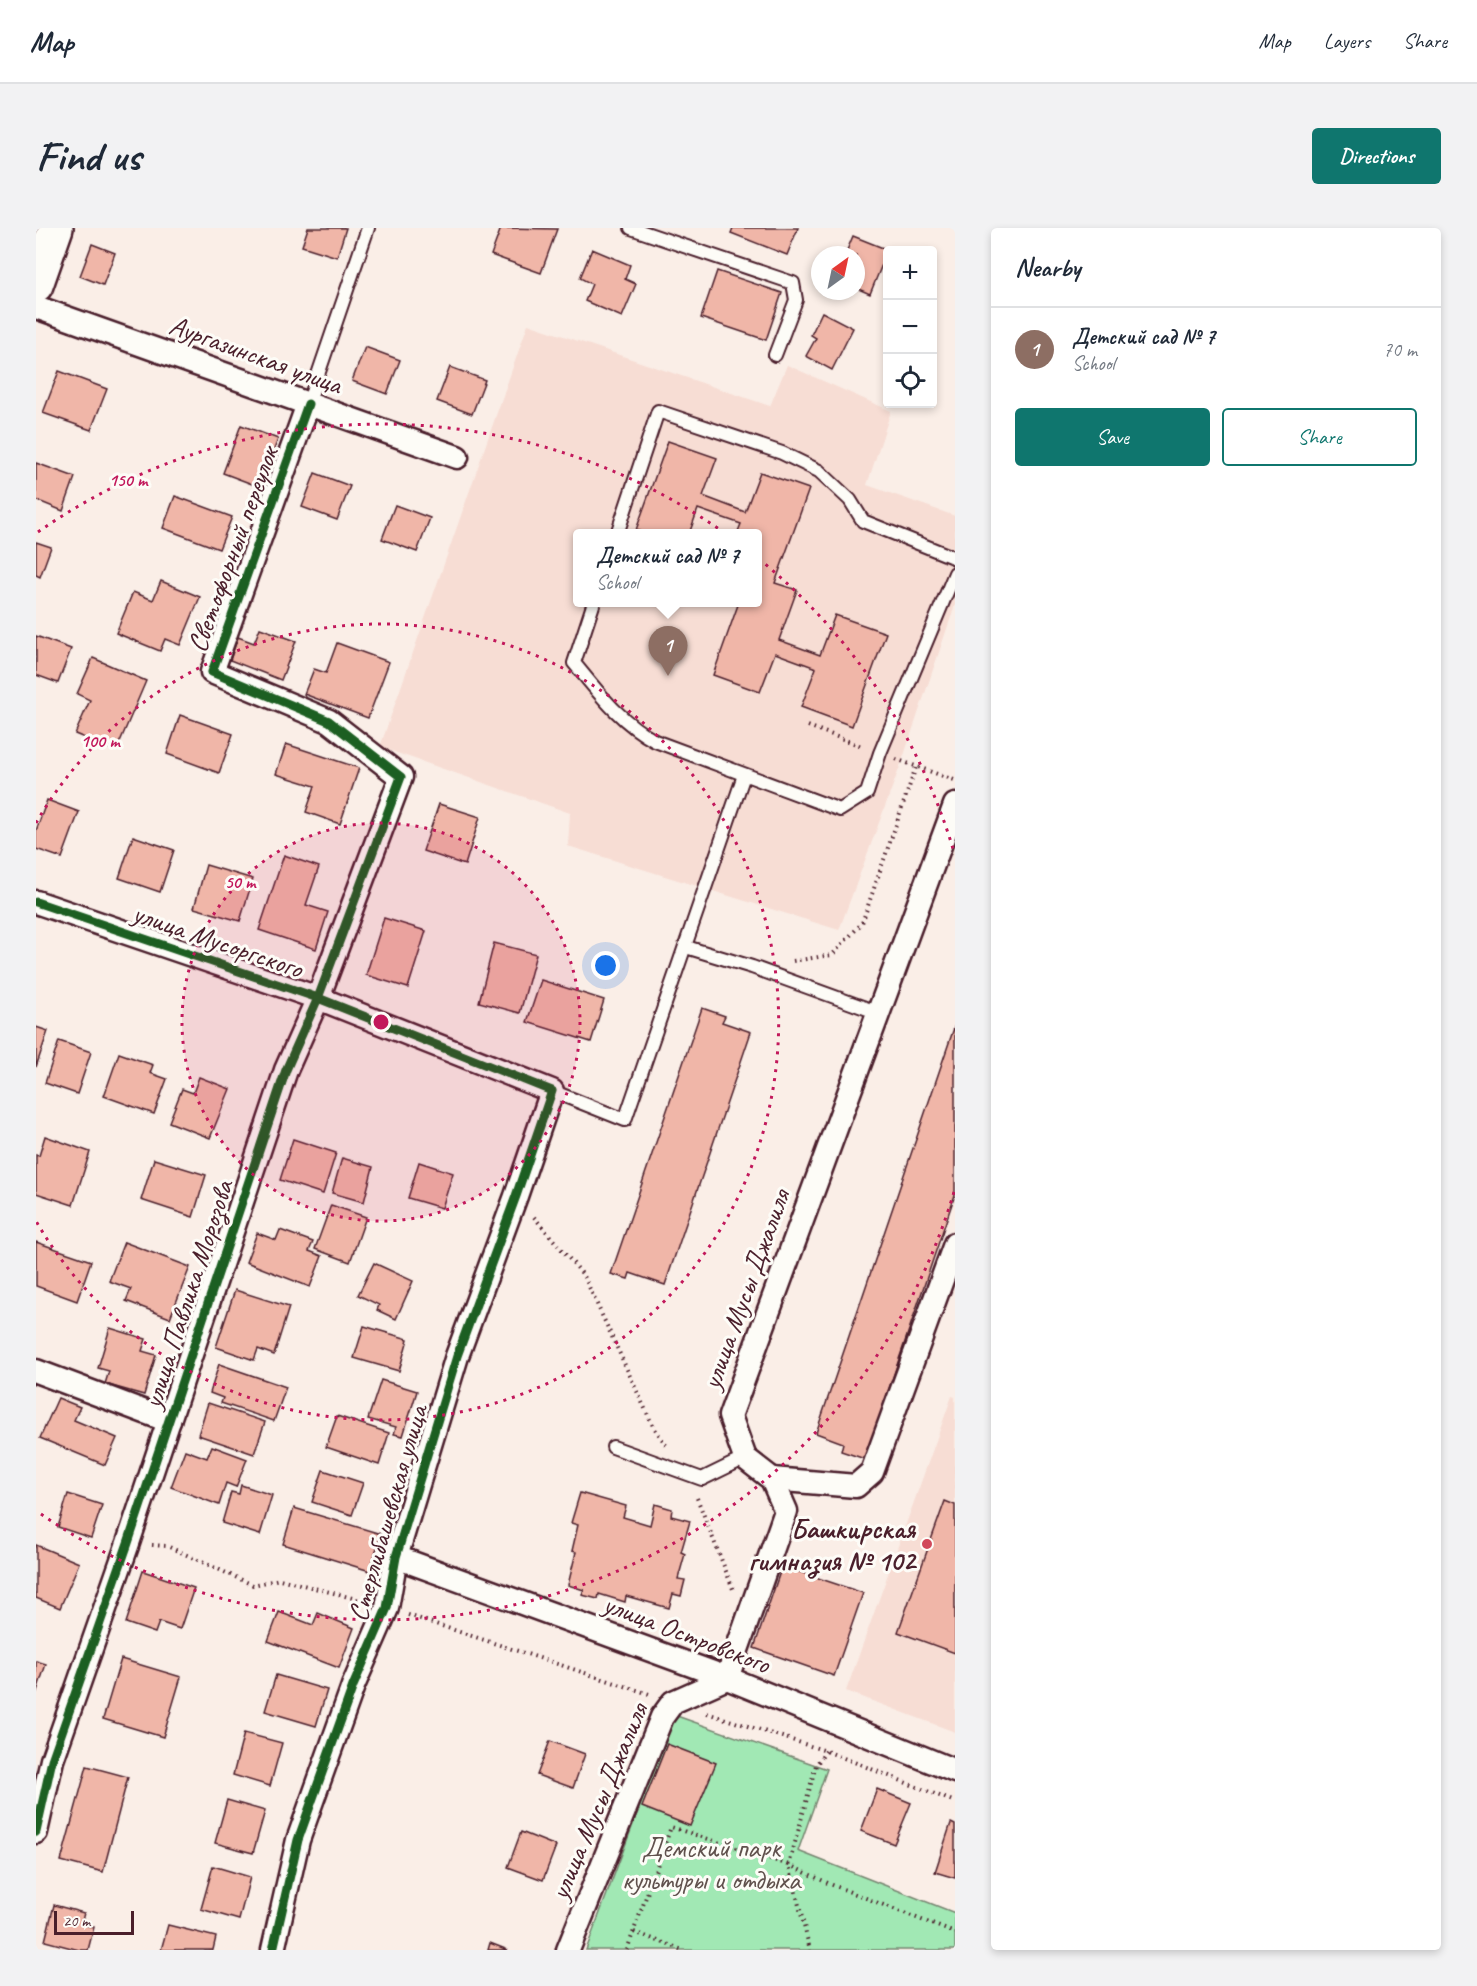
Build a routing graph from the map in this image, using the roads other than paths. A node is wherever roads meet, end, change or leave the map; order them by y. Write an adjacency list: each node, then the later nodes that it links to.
1 (56, 228): 4 (main road)
2 (368, 228): 7 (lane)
3 (630, 228): 6 (lane)
4 (36, 285)
5 (36, 307): 7 (street, Аургазинская улица)
6 (775, 355)
7 (308, 404): 8 (street, Аургазинская улица); 14 (street, Светофорный переулок)
8 (457, 457)
9 (619, 529): 10 (lane)
10 (955, 558)
11 (955, 573): 13 (lane)
12 (593, 607): 13 (lane)
13 (744, 775): 17 (lane)
14 (401, 777): 18 (street, улица Павлика Морозова)
15 (955, 805): 19 (street, улица Мусы Джалиля)
16 (36, 902): 18 (street, улица Мусоргского)
17 (686, 947): 19 (lane); 20 (lane)
18 (318, 998): 20 (street, улица Мусоргского); 23 (street, улица Павлика Морозова)
19 (879, 1012): 25 (street, улица Мусы Джалиля)
20 (552, 1092): 27 (street, Стерлибашевская улица)
21 (955, 1244): 26 (street)
22 (36, 1371): 23 (street)
23 (169, 1421): 29 (street, улица Павлика Морозова)
24 (613, 1447): 25 (lane)
25 (745, 1458): 26 (street)
26 (772, 1479): 28 (street)
27 (396, 1557): 28 (street, улица Островского); 32 (street, Стерлибашевская улица)
28 (727, 1678): 30 (street, улица Островского); 33 (street, улица Мусы Джалиля)
29 (44, 1757): 31 (street, улица Павлика Морозова)
30 (955, 1771)
31 (36, 1832)
32 (273, 1950)
33 (568, 1950)

